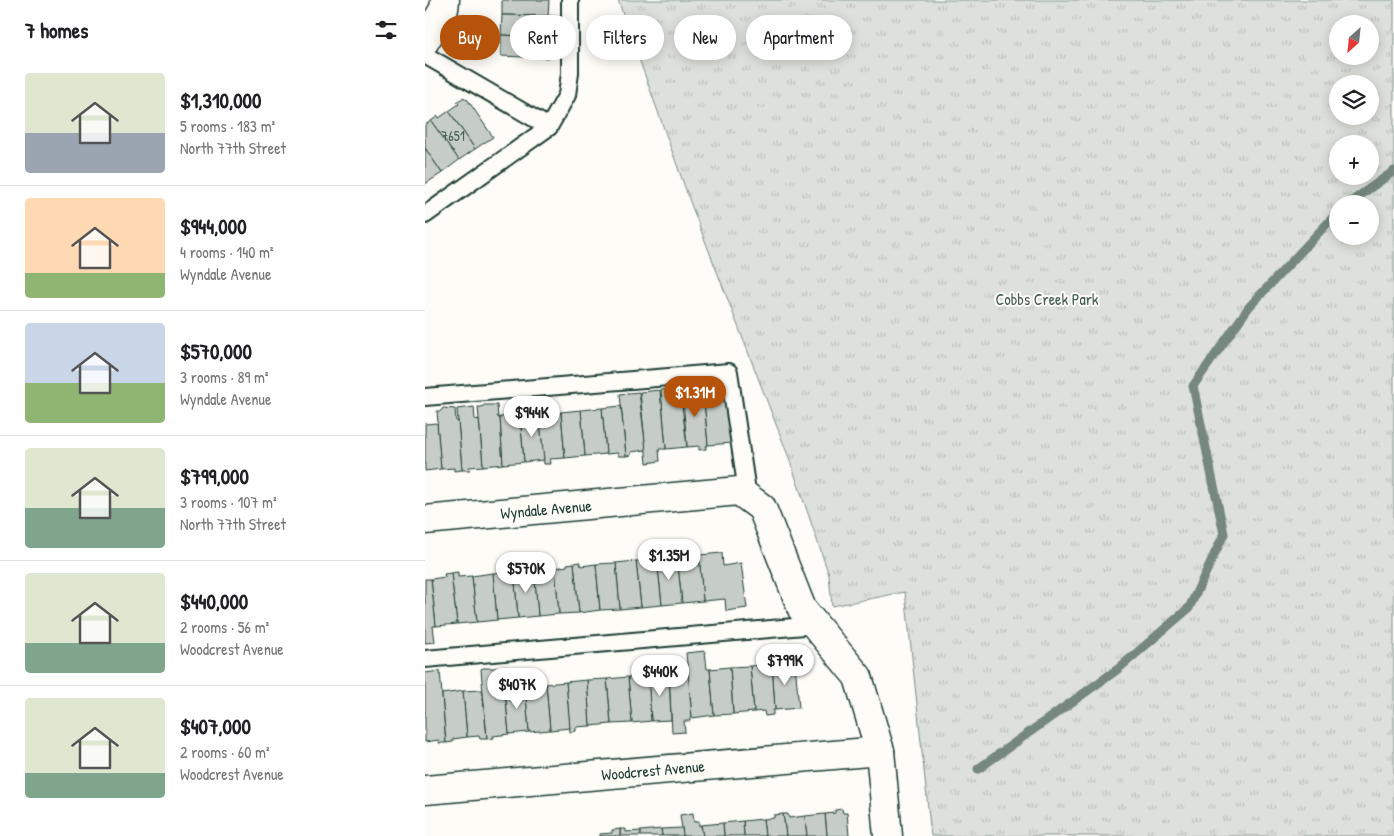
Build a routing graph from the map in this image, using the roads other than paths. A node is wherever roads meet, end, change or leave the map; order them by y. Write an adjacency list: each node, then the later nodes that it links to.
1 (570, 0): 5 (lane)
2 (445, 2): 3 (street)
3 (425, 41)
4 (425, 55): 5 (lane)
5 (549, 127): 6 (lane)
6 (425, 215)
7 (425, 397): 8 (lane)
8 (748, 498): 9 (street, Wyndale Avenue); 10 (street)
9 (425, 520)
10 (816, 625): 11 (lane); 12 (street)
11 (425, 659)
12 (880, 751): 13 (street, Woodcrest Avenue); 14 (street)
13 (425, 790)
14 (888, 836)

